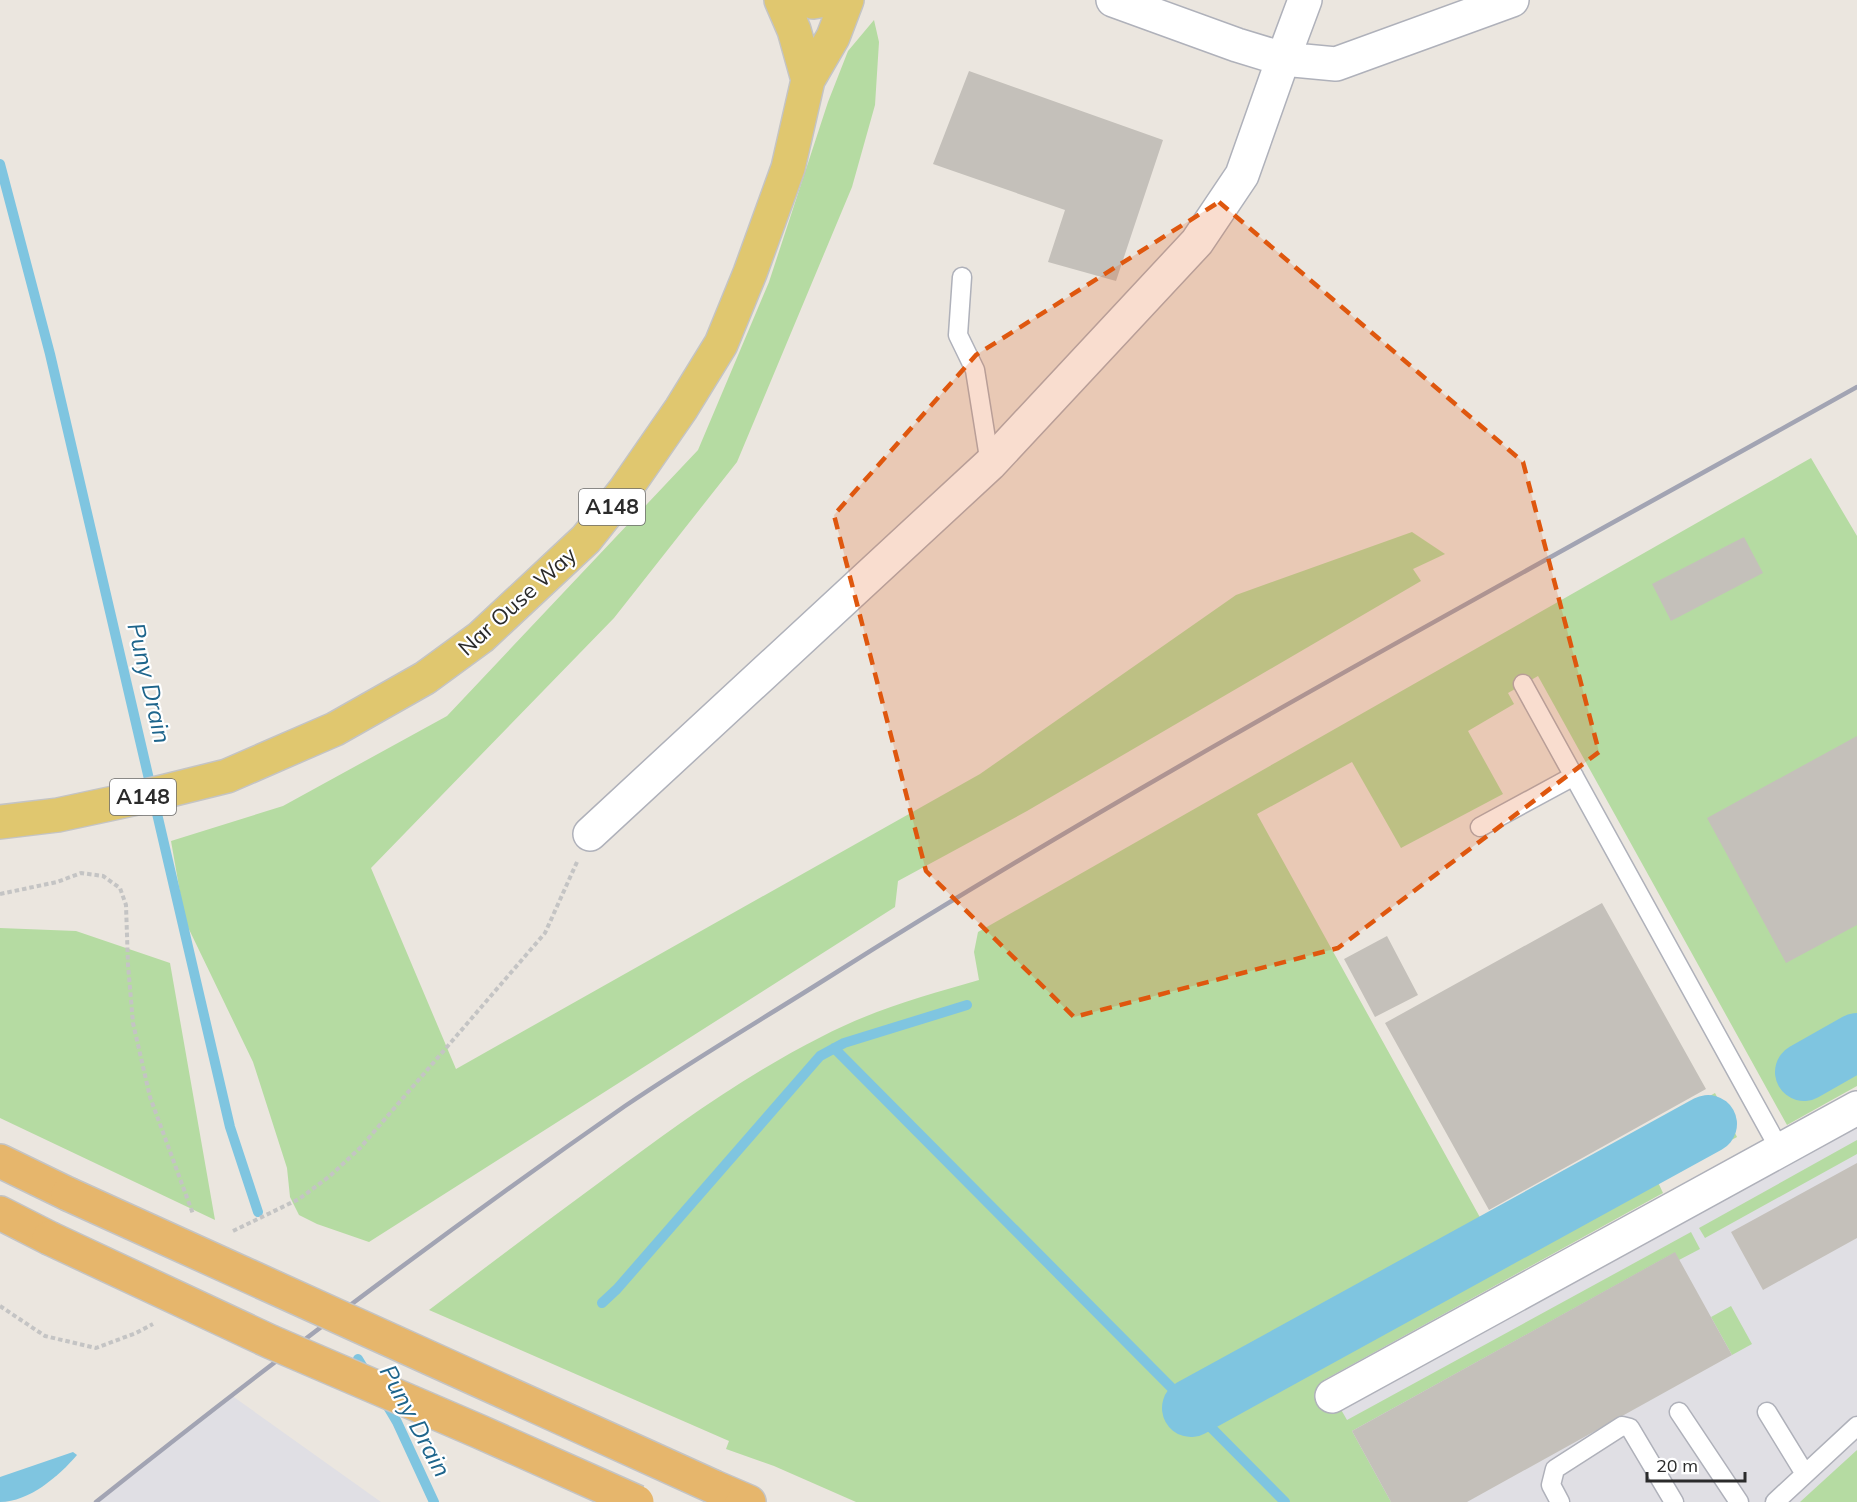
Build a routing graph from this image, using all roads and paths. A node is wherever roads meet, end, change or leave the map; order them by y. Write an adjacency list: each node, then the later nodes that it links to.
1 (781, 0): 9 (main road, Nar Ouse Way / A148)
2 (807, 0): 3 (main road)
3 (825, 0)
4 (848, 0): 9 (main road, Nar Ouse Way / A148)
5 (1113, 0): 8 (street)
6 (1305, 0): 8 (street)
7 (1512, 0): 8 (street)
8 (1283, 59): 11 (street)
9 (808, 80): 14 (main road, Nar Ouse Way / A148)
10 (962, 277): 11 (lane)
11 (990, 464): 16 (street)
12 (1523, 684): 13 (lane)
13 (1574, 776): 15 (lane); 19 (lane)
14 (0, 822)
15 (1480, 827)
16 (590, 834): 23 (path)
17 (0, 894): 22 (path)
18 (1857, 1108): 19 (street)
19 (1780, 1150): 26 (street)
20 (0, 1161): 32 (highway, bridge)
21 (0, 1213): 31 (highway, bridge)
22 (194, 1216)
23 (224, 1236)
24 (0, 1306): 25 (path)
25 (159, 1320)
26 (1332, 1396)
27 (1679, 1412): 35 (lane)
28 (1767, 1412): 30 (lane)
29 (1857, 1426): 30 (lane)
30 (1805, 1474): 36 (lane)
31 (637, 1502)
32 (749, 1502)
33 (1560, 1502): 34 (lane)
34 (1674, 1502)
35 (1739, 1502)
36 (1775, 1502)

